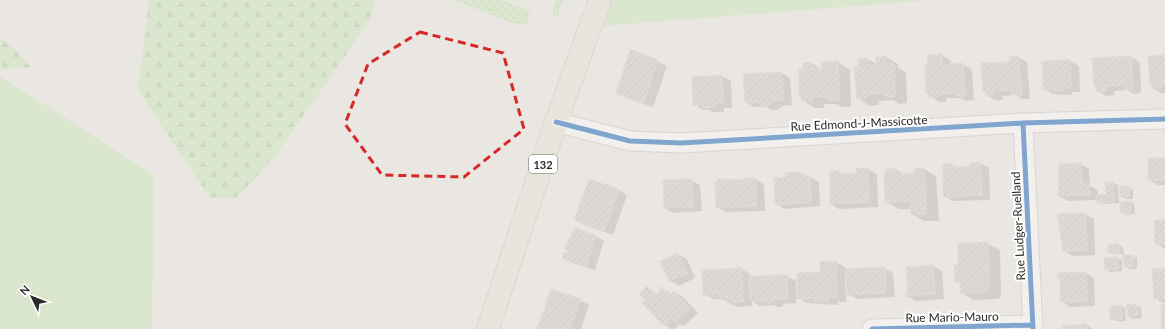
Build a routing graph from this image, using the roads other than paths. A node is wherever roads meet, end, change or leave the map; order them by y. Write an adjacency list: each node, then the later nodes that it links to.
1 (600, 0): 3 (main road, 132)
2 (1165, 118): 4 (street, Rue Edmond-J-Massicotte)
3 (556, 122): 4 (street, Rue Edmond-J-Massicotte); 6 (main road, 132)
4 (1023, 123): 5 (street, Rue Ludger-Ruelland)
5 (1033, 327): 7 (street, Rue Mario-Mauro)
6 (488, 329)
7 (872, 329)

